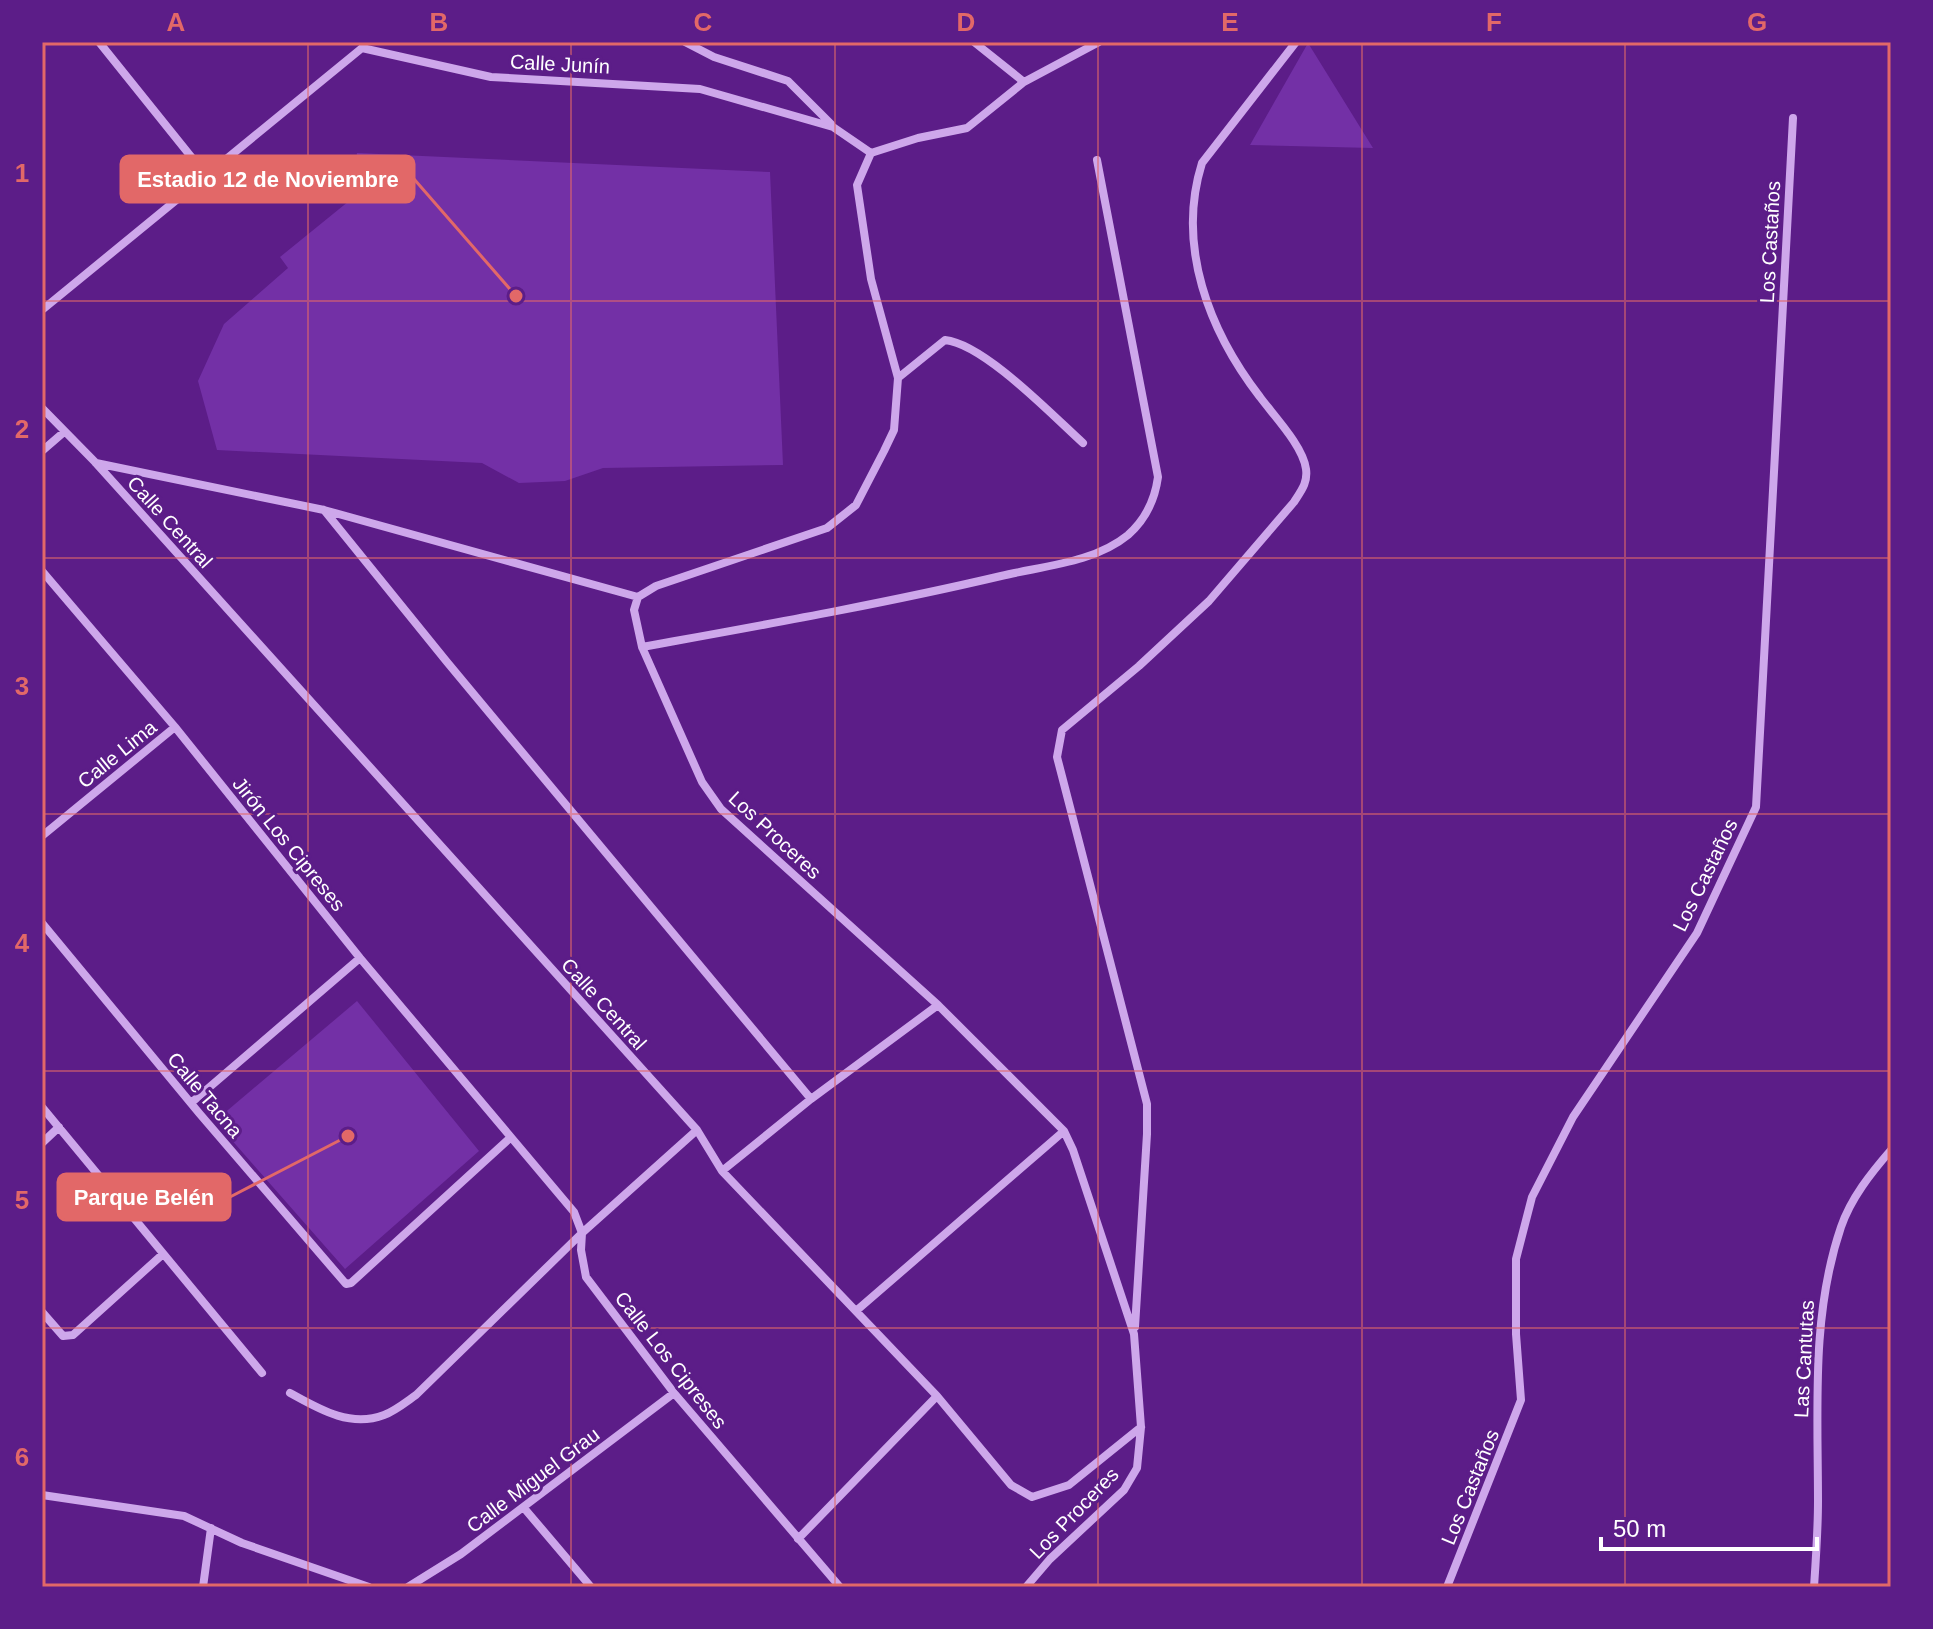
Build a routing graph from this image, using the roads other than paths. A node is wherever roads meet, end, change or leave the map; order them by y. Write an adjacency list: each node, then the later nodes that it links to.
1 (99, 42): 12 (street)
2 (685, 42): 9 (street)
3 (1099, 42): 7 (street)
4 (1296, 42): 43 (street)
5 (980, 44): 7 (street)
6 (360, 45): 9 (street, Calle Junín); 12 (street, Calle Junín)
7 (1024, 82): 10 (street)
8 (1793, 118): 59 (street, Los Castaños)
9 (833, 127): 10 (street, Calle Junín)
10 (871, 153): 14 (street)
11 (1097, 160): 23 (street)
12 (205, 174): 13 (street, Calle Junín)
13 (42, 310)
14 (898, 378): 17 (street); 22 (street)
15 (42, 408): 16 (street, Calle Central)
16 (64, 432): 18 (street); 19 (street, Calle Central)
17 (1083, 443)
18 (42, 451)
19 (95, 462): 20 (street); 33 (street, Calle Central)
20 (324, 510): 22 (street); 29 (street)
21 (42, 571): 24 (street, Jirón Los Cipreses)
22 (638, 597): 23 (street, Los Proceres)
23 (642, 647): 28 (street, Los Proceres)
24 (175, 727): 25 (street, Calle Lima); 27 (street, Jirón Los Cipreses)
25 (42, 836)
26 (42, 923): 30 (street, Calle Tacna)
27 (360, 958): 30 (street); 35 (street, Jirón Los Cipreses)
28 (938, 1005): 29 (street); 34 (street, Los Proceres)
29 (811, 1099): 38 (street)
30 (191, 1103): 35 (street, Calle Tacna)
31 (42, 1107): 32 (street)
32 (59, 1127): 36 (street); 40 (street)
33 (697, 1130): 38 (street, Calle Central); 39 (street)
34 (1064, 1131): 41 (street); 43 (street, Los Proceres)
35 (510, 1138): 39 (street, Calle Los Cipreses)
36 (42, 1143)
37 (1891, 1150): 60 (street, Las Cantutas)
38 (722, 1171): 41 (street, Calle Central)
39 (582, 1233): 45 (street); 46 (street, Calle Los Cipreses)
40 (163, 1254): 42 (street); 44 (street)
41 (856, 1311): 47 (street, Calle Central)
42 (42, 1312)
43 (1134, 1334): 48 (street, Los Proceres)
44 (262, 1373)
45 (290, 1393)
46 (674, 1393): 50 (street, Calle Miguel Grau); 52 (street, Calle Los Cipreses)
47 (937, 1396): 48 (street, Calle Central); 52 (street)
48 (1141, 1427): 58 (street, Los Proceres)
49 (42, 1495): 51 (street)
50 (524, 1508): 55 (street, Calle Miguel Grau); 56 (street)
51 (211, 1528): 53 (street); 54 (street)
52 (798, 1539): 57 (street, Calle Los Cipreses)
53 (203, 1587)
54 (369, 1587)
55 (408, 1587)
56 (591, 1587)
57 (840, 1587)
58 (1026, 1587)
59 (1447, 1587)
60 (1814, 1587)

